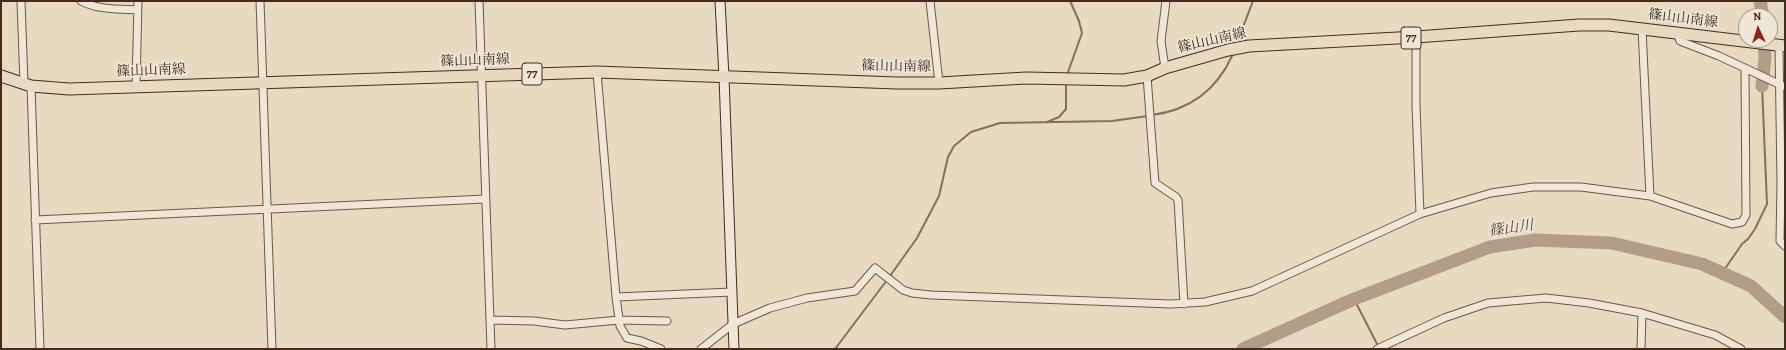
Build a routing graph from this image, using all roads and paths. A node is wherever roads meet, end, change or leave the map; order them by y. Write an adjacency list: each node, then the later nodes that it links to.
1 (21, 1): 24 (street)
2 (81, 1): 9 (street)
3 (138, 1): 9 (street)
4 (260, 1): 22 (street)
5 (479, 1): 18 (street)
6 (720, 1): 21 (street)
7 (930, 1): 23 (street)
8 (1166, 1): 15 (street)
9 (137, 10): 26 (street)
10 (1642, 29): 11 (main road, 篠山山南線 / 77); 12 (main road, 篠山山南線 / 77); 28 (street)
11 (1677, 33): 13 (main road, 篠山山南線 / 77); 16 (street)
12 (1416, 37): 15 (main road, 篠山山南線 / 77); 31 (street)
13 (1738, 41)
14 (1778, 46): 25 (street)
15 (1165, 68): 20 (main road, 篠山山南線 / 77)
16 (1744, 68): 25 (street); 28 (street)
17 (597, 72): 18 (main road, 篠山山南線 / 77); 21 (main road, 篠山山南線 / 77); 35 (street)
18 (482, 75): 22 (main road, 篠山山南線 / 77); 29 (street)
19 (1, 76): 24 (main road, 篠山山南線 / 77)
20 (1147, 76): 23 (main road, 篠山山南線 / 77); 36 (street)
21 (724, 77): 23 (main road, 篠山山南線 / 77); 34 (street)
22 (263, 82): 26 (main road, 篠山山南線 / 77); 30 (street)
23 (940, 83)
24 (27, 85): 26 (main road, 篠山山南線 / 77); 32 (street)
25 (1783, 86): 27 (street)
26 (136, 87)
27 (1783, 183): 33 (street)
28 (1650, 196): 31 (street)
29 (485, 199): 30 (street); 38 (street)
30 (267, 208): 32 (street); 44 (street)
31 (1420, 214): 36 (street)
32 (35, 220): 43 (street)
33 (1785, 246)
34 (732, 292): 35 (street); 41 (street)
35 (616, 297): 39 (street)
36 (1184, 304): 41 (street)
37 (1642, 313): 42 (street); 49 (street); 50 (street)
38 (491, 320): 39 (street); 45 (street)
39 (619, 320): 40 (street); 46 (street)
40 (667, 321)
41 (733, 328): 47 (street); 48 (street)
42 (1383, 348)
43 (40, 349)
44 (272, 349)
45 (491, 349)
46 (661, 349)
47 (700, 349)
48 (734, 349)
49 (1641, 349)
50 (1741, 349)

